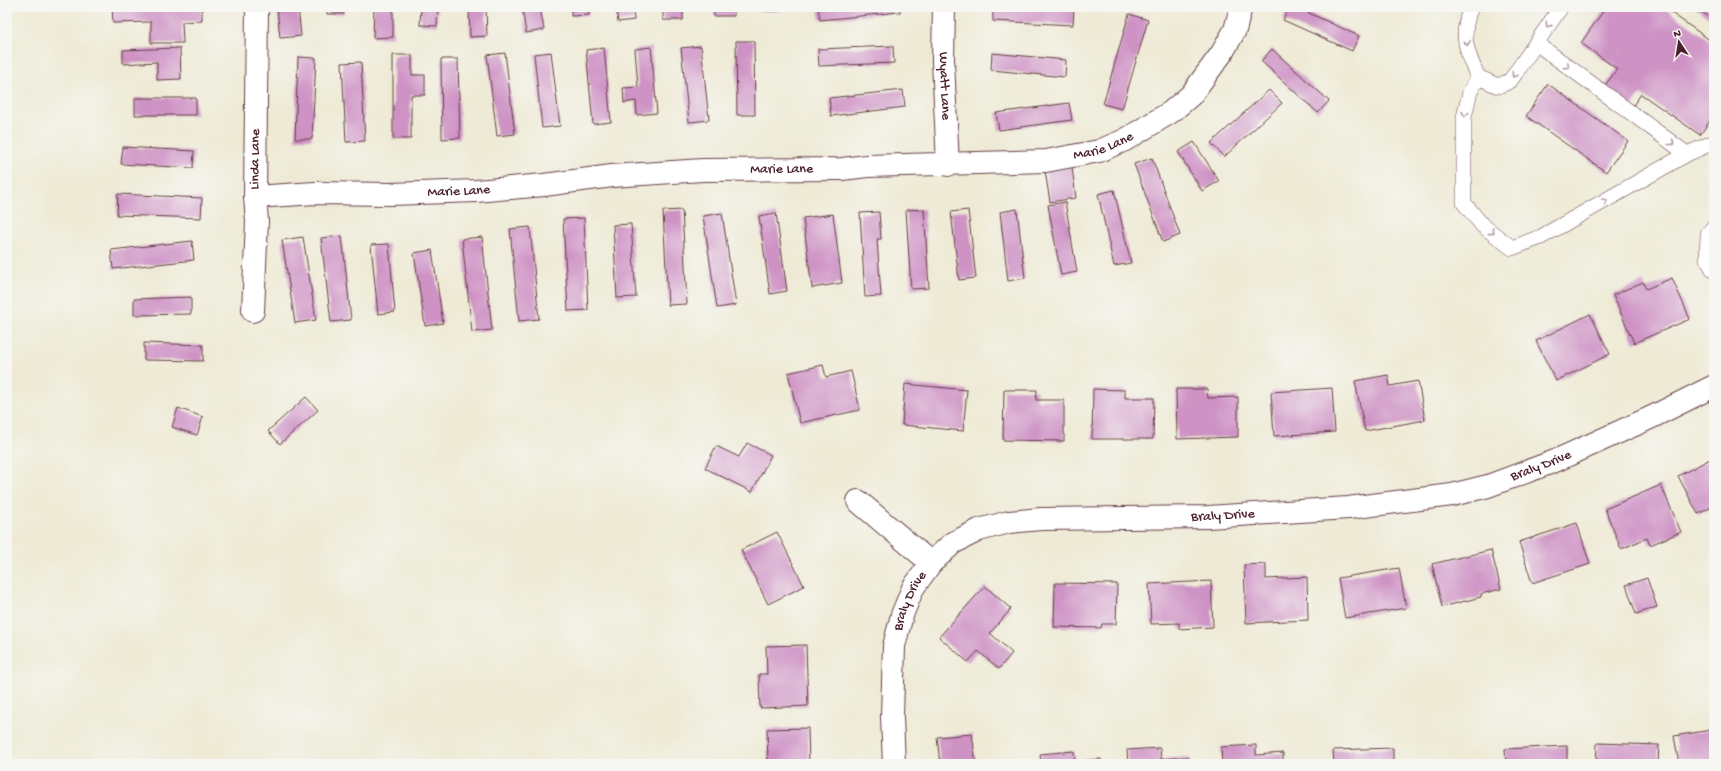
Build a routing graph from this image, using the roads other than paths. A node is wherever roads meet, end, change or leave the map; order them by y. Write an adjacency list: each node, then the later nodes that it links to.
1 (257, 7): 11 (street, Linda Lane)
2 (944, 7): 10 (street, Wyatt Lane)
3 (1241, 7): 10 (street, Marie Lane)
4 (1471, 7): 7 (lane, one-way to 7)
5 (1561, 7): 6 (lane, one-way to 6)
6 (1536, 43): 7 (lane, one-way to 7); 9 (lane, one-way to 9)
7 (1478, 77): 9 (lane, one-way to 9)
8 (1714, 142): 9 (lane)
9 (1687, 154)
10 (948, 165): 11 (street, Marie Lane)
11 (255, 197): 14 (street, Linda Lane)
12 (1714, 226): 13 (lane)
13 (1714, 271)
14 (253, 311)
15 (1714, 386): 17 (street, Braly Drive)
16 (858, 502): 17 (street)
17 (931, 563): 18 (street, Braly Drive)
18 (894, 764)

